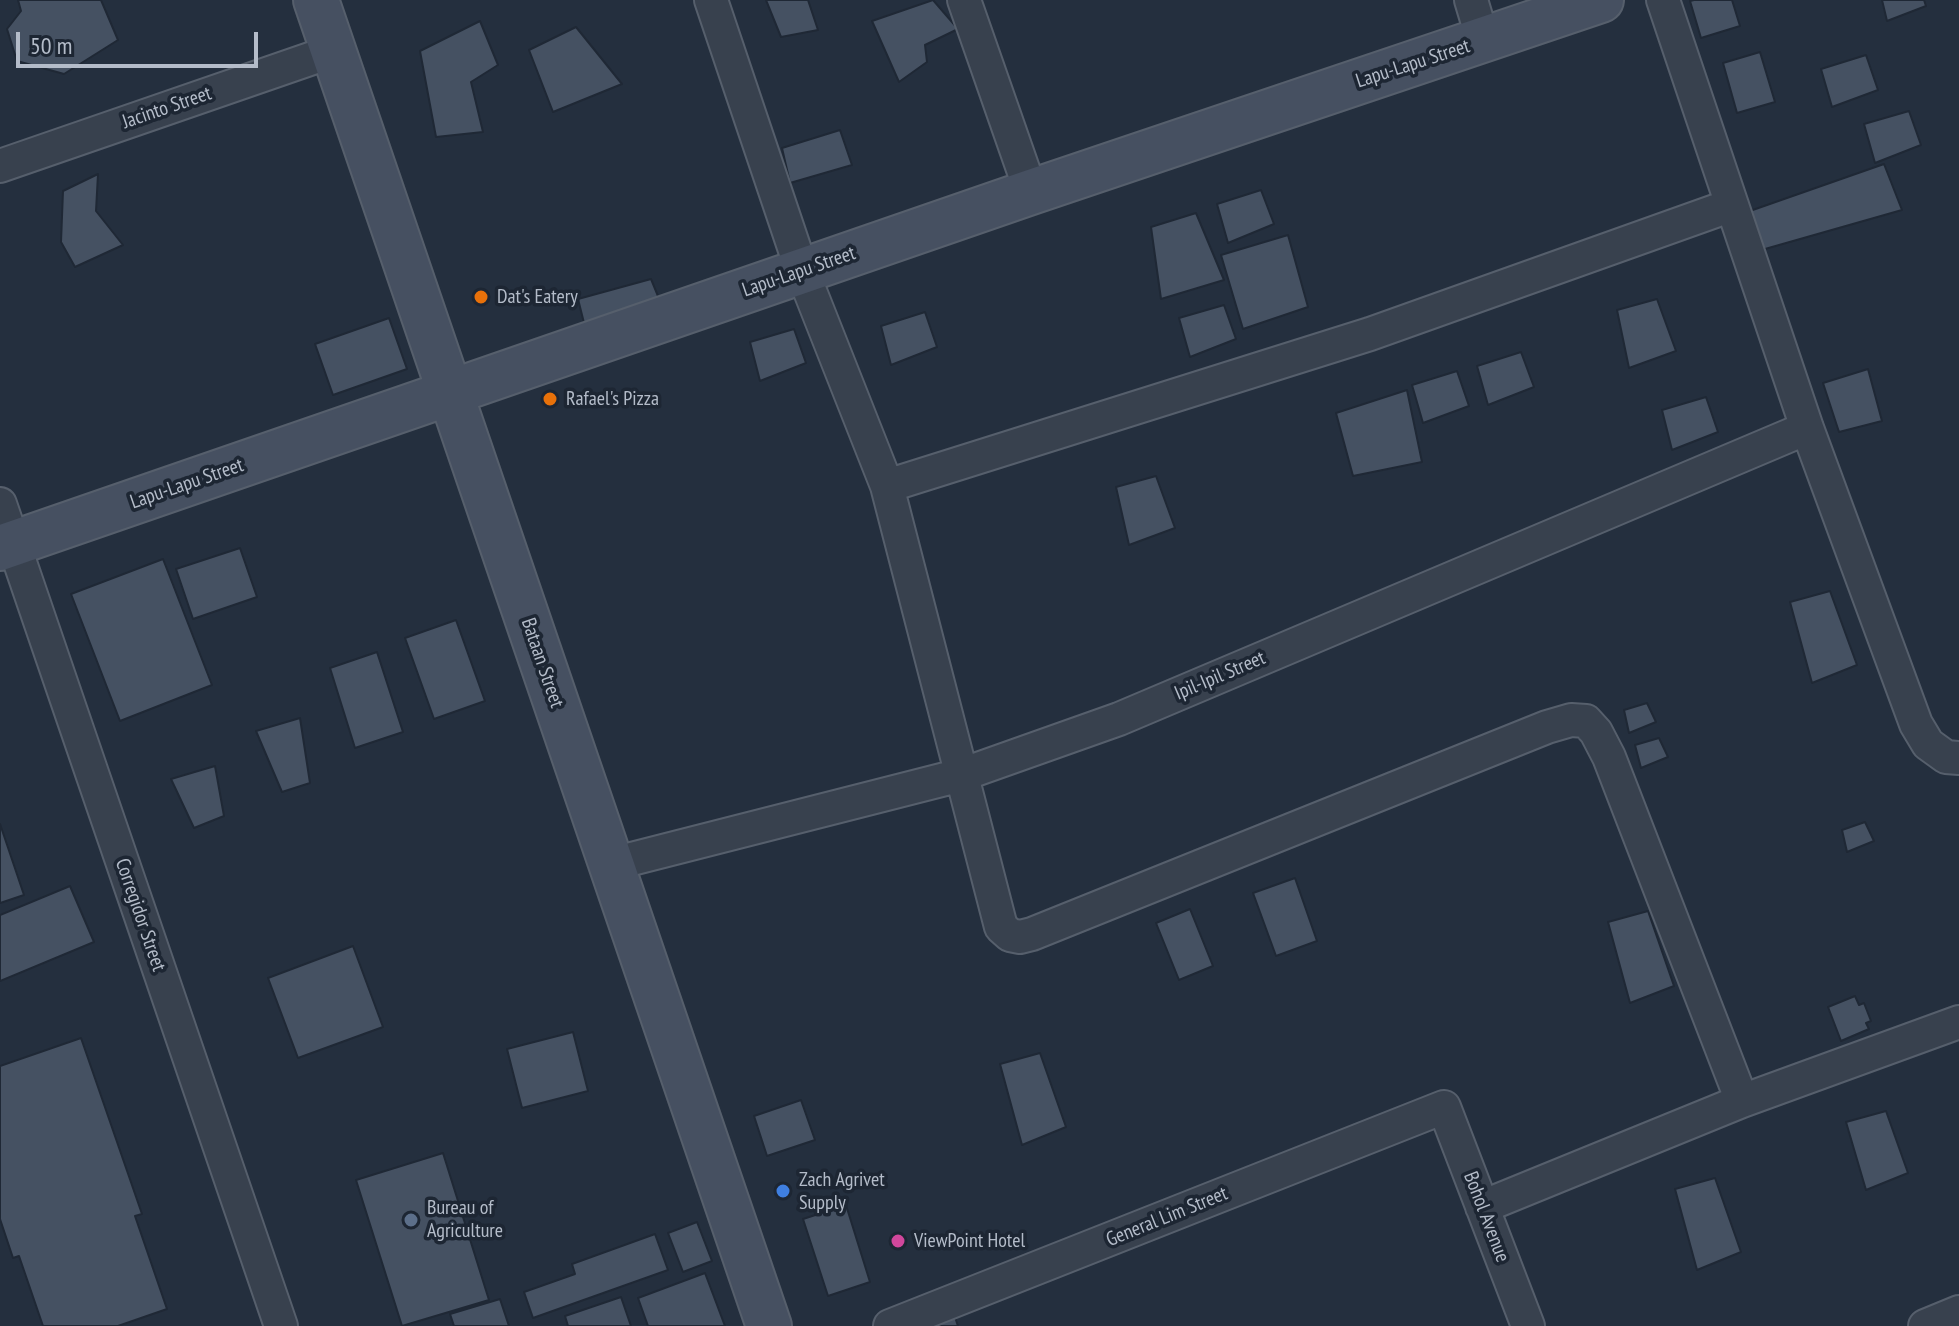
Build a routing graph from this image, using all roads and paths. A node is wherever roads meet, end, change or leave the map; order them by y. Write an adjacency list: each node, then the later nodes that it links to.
1 (316, 0): 7 (street, Bataan Street)
2 (711, 0): 11 (street)
3 (964, 0): 9 (street)
4 (1601, 0): 6 (street, Lapu-Lapu Street)
5 (1663, 0): 10 (street)
6 (1477, 20): 9 (street, Lapu-Lapu Street)
7 (333, 51): 8 (street, Jacinto Street); 12 (street, Bataan Street)
8 (0, 166)
9 (1031, 192): 11 (street, Lapu-Lapu Street)
10 (1732, 205): 13 (street); 14 (street)
11 (802, 271): 12 (street, Lapu-Lapu Street); 14 (street)
12 (450, 394): 15 (street, Lapu-Lapu Street); 18 (street, Bataan Street)
13 (1807, 428): 16 (street); 17 (street, Ipil-Ipil Street)
14 (887, 486): 17 (street)
15 (5, 532): 24 (street, Corregidor Street)
16 (1959, 758)
17 (961, 775): 18 (street, Ipil-Ipil Street); 20 (street)
18 (612, 864): 25 (street, Bataan Street)
19 (1959, 1022): 20 (street)
20 (1742, 1101): 22 (street)
21 (1444, 1107): 22 (street, Bohol Avenue); 26 (street, General Lim Street)
22 (1482, 1207): 27 (street, Bohol Avenue)
23 (1959, 1312): 28 (street)
24 (281, 1326)
25 (769, 1326)
26 (890, 1326)
27 (1528, 1326)
28 (1925, 1326)

